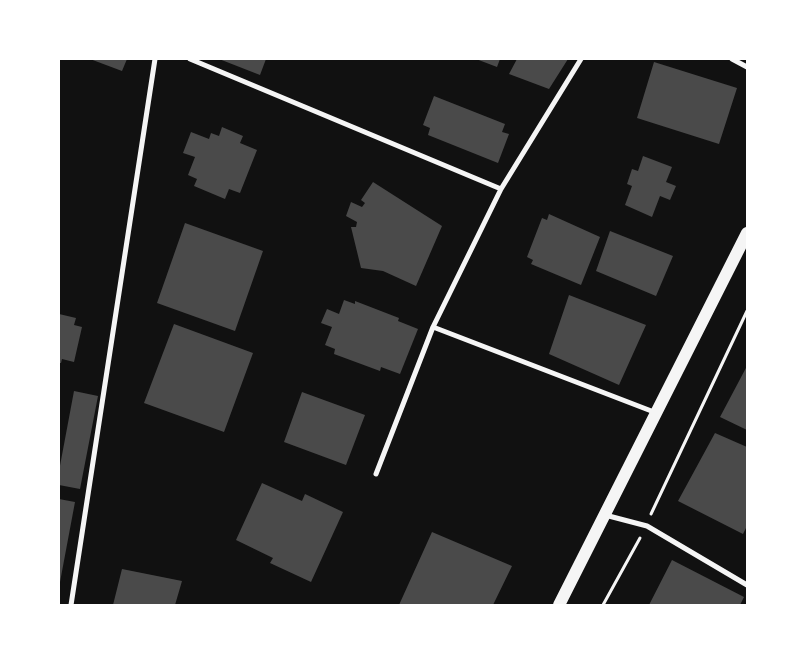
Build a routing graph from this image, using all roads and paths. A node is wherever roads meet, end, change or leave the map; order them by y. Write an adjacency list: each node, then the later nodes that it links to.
1 (155, 59): 15 (street)
2 (190, 59): 6 (street)
3 (581, 59): 6 (street)
4 (732, 59): 5 (street)
5 (747, 67)
6 (502, 190): 9 (street)
7 (747, 233): 10 (main road)
8 (747, 311): 13 (path)
9 (433, 327): 10 (street); 11 (street)
10 (656, 413): 12 (main road)
11 (376, 474)
12 (604, 515): 13 (street); 16 (main road)
13 (646, 526): 14 (street); 17 (path)
14 (747, 585)
15 (71, 605)
16 (558, 605)
17 (603, 605)

